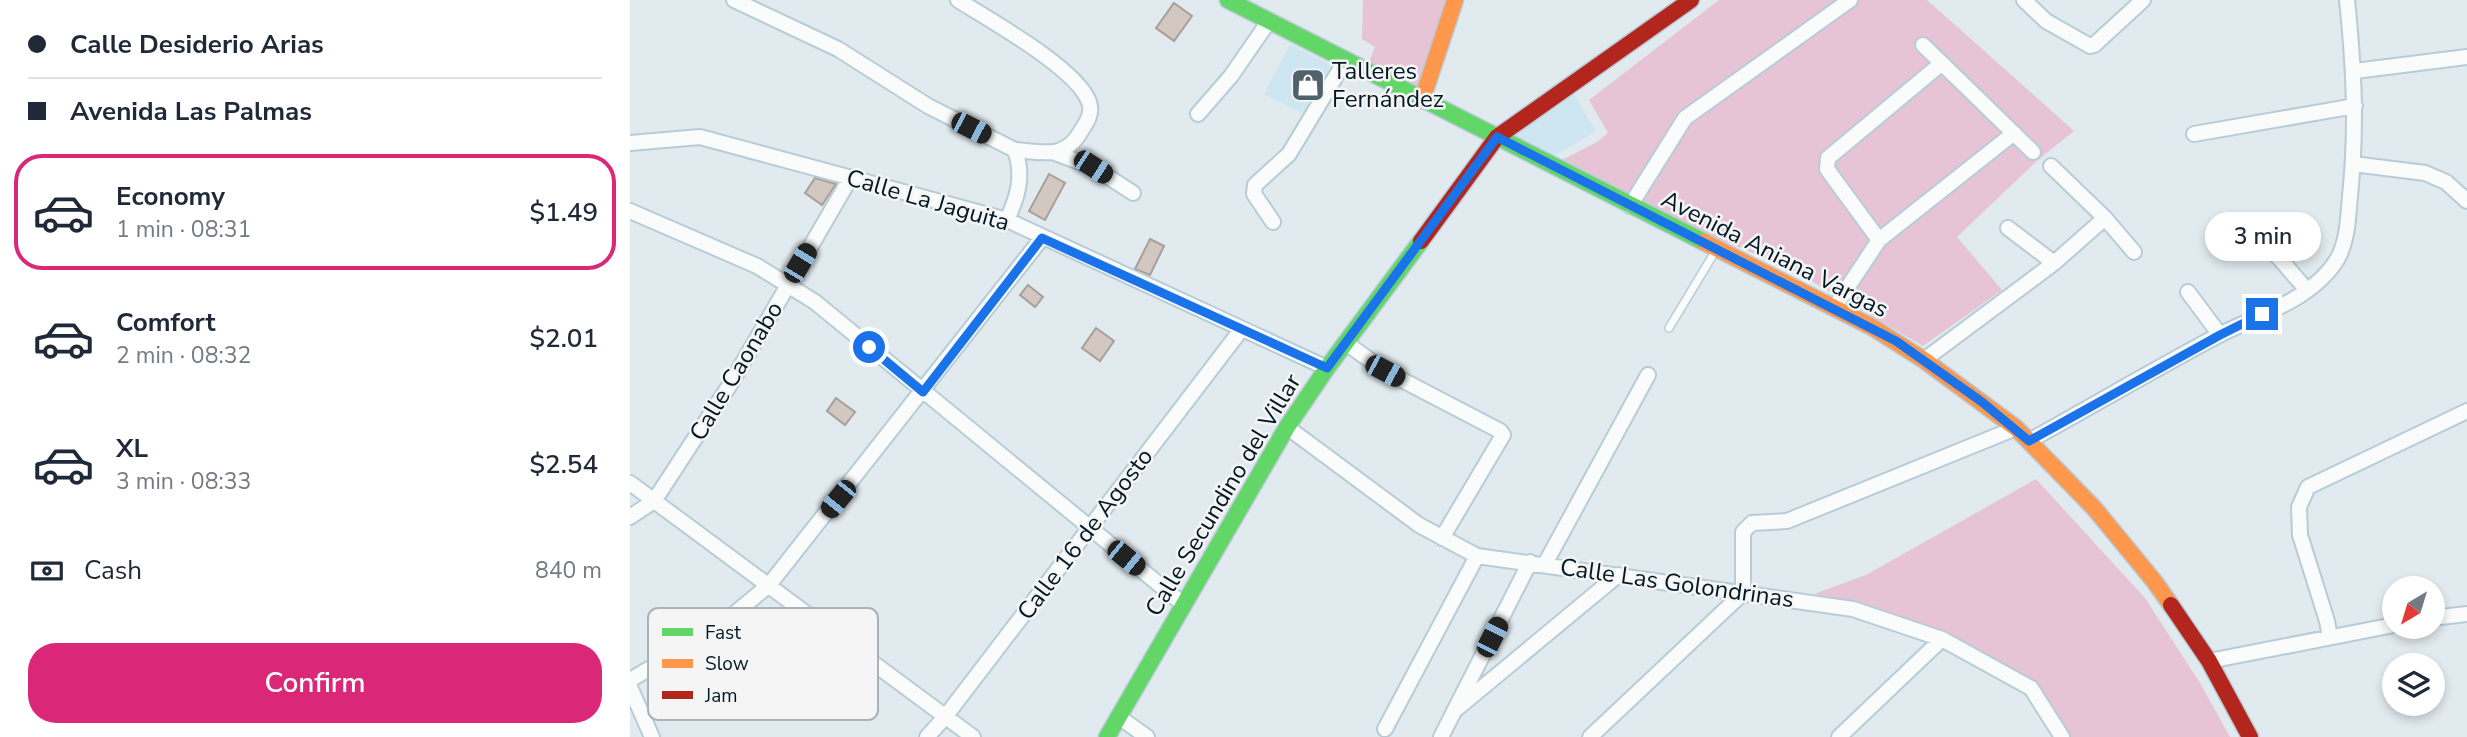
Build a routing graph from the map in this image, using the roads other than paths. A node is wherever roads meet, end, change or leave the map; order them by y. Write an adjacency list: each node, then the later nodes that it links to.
1 (734, 0): 23 (street)
2 (958, 0): 25 (street)
3 (1228, 0): 10 (main road, Avenida Aniana Vargas)
4 (1455, 0): 16 (main road)
5 (1691, 0): 21 (main road, Calle Secundino del Villar)
6 (1850, 0): 31 (street)
7 (2024, 0): 8 (street)
8 (2143, 0)
9 (2347, 0): 15 (street)
10 (1269, 21): 13 (main road, Avenida Aniana Vargas); 18 (street)
11 (1923, 45): 14 (street)
12 (2467, 57): 15 (street)
13 (1345, 61): 16 (main road, Avenida Aniana Vargas); 35 (street)
14 (1942, 63): 19 (street); 38 (street)
15 (2355, 71): 17 (street)
16 (1422, 100): 21 (main road, Avenida Aniana Vargas)
17 (2355, 106): 20 (street); 26 (street)
18 (1198, 114)
19 (2014, 133): 24 (street); 38 (street)
20 (2194, 134)
21 (1497, 137): 31 (main road, Avenida Aniana Vargas); 50 (main road, Calle Secundino del Villar)
22 (630, 143): 28 (street, Calle La Jaguita)
23 (1015, 150): 25 (street); 34 (street)
24 (2033, 152)
25 (1055, 153): 29 (street)
26 (2353, 164): 30 (street); 44 (street)
27 (2051, 166): 33 (street)
28 (851, 177): 34 (street, Calle La Jaguita); 43 (street, Calle Caonabo)
29 (1133, 193)
30 (2467, 201)
31 (1630, 206): 39 (main road, Avenida Aniana Vargas)
32 (630, 211): 43 (street)
33 (2105, 218): 41 (street); 42 (street)
34 (1007, 220): 37 (street, Calle La Jaguita)
35 (1273, 222)
36 (2008, 228): 42 (street)
37 (1042, 238): 48 (street, Calle La Jaguita); 54 (street)
38 (1879, 240): 46 (street)
39 (1716, 249): 46 (main road, Avenida Aniana Vargas); 47 (lane)
40 (2272, 250): 44 (street)
41 (2134, 252)
42 (2054, 263): 51 (street)
43 (788, 284): 54 (street); 60 (street, Calle Caonabo)
44 (2307, 290): 49 (street)
45 (2188, 292): 49 (street)
46 (1833, 309): 51 (main road, Avenida Aniana Vargas)
47 (1670, 328)
48 (1241, 330): 52 (street, Calle La Jaguita); 62 (street, Calle 16 de Agosto)
49 (2220, 335): 58 (street)
50 (1346, 343): 52 (main road, Calle Secundino del Villar); 63 (street)
51 (1924, 360): 57 (main road, Avenida Aniana Vargas)
52 (1327, 368): 56 (main road, Calle Secundino del Villar)
53 (1648, 375): 65 (street)
54 (923, 392): 62 (street); 67 (street)
55 (2467, 411): 75 (street)
56 (1287, 427): 63 (street, Calle Las Golondrinas); 69 (main road, Calle Secundino del Villar)
57 (2016, 428): 58 (main road, Avenida Aniana Vargas); 68 (street)
58 (2029, 441): 77 (main road, Avenida Aniana Vargas)
59 (630, 483): 60 (street)
60 (654, 501): 61 (street, Calle Caonabo); 67 (street)
61 (630, 517)
62 (1088, 528): 69 (street); 83 (street, Calle 16 de Agosto)
63 (1442, 538): 64 (street, Calle Las Golondrinas)
64 (1477, 556): 65 (street, Calle Las Golondrinas); 85 (street)
65 (1538, 563): 66 (street, Calle Las Golondrinas); 82 (street)
66 (1618, 575): 68 (street, Calle Las Golondrinas); 82 (street)
67 (769, 585): 70 (street); 71 (street)
68 (1743, 593): 76 (street, Calle Las Golondrinas); 92 (street)
69 (1183, 604): 84 (main road, Calle Secundino del Villar)
70 (741, 608)
71 (800, 608)
72 (2467, 614): 73 (street)
73 (2445, 617)
74 (2382, 627): 75 (street)
75 (2330, 637): 77 (street)
76 (1942, 639): 93 (street); 94 (street, Calle Las Golondrinas)
77 (2209, 661): 95 (main road, Avenida Aniana Vargas)
78 (878, 666): 83 (street)
79 (648, 669): 80 (street)
80 (630, 680)
81 (630, 687): 86 (street)
82 (1454, 711): 91 (street)
83 (946, 717): 87 (street, Calle 16 de Agosto); 88 (street)
84 (1118, 718): 89 (main road, Calle Secundino del Villar); 90 (street)
85 (1385, 729)
86 (652, 737)
87 (928, 737)
88 (973, 737)
89 (1107, 737)
90 (1147, 737)
91 (1441, 737)
92 (1590, 737)
93 (1839, 737)
94 (2062, 737)
95 (2250, 737)

